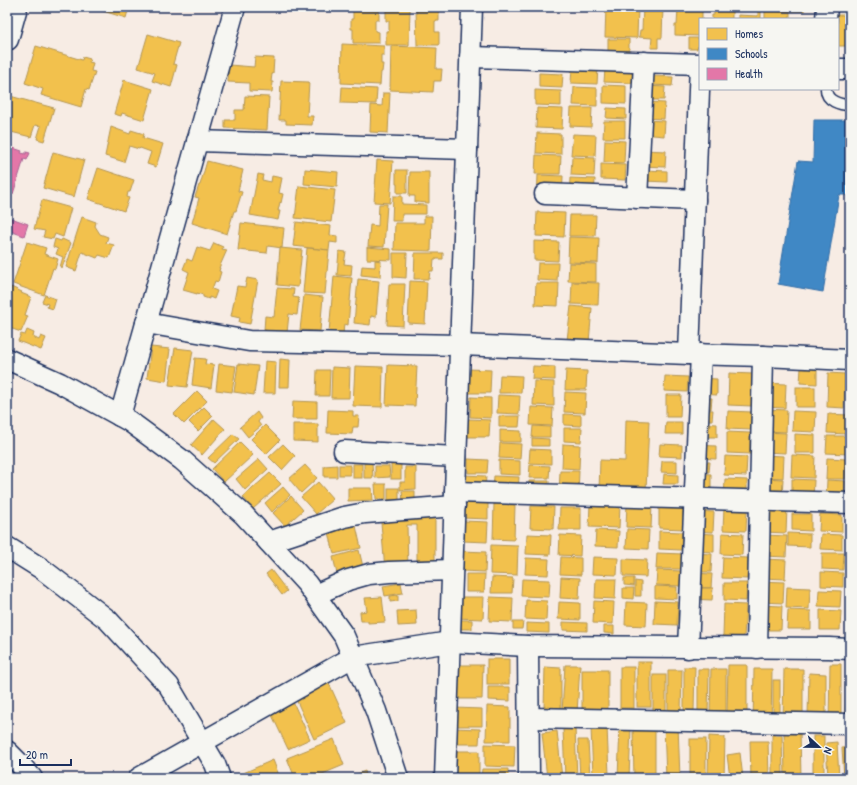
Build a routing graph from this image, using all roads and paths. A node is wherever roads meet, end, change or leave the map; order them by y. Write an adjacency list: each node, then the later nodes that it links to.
1 (16, 7): 6 (main road)
2 (235, 7): 15 (street)
3 (472, 7): 7 (street)
4 (827, 7): 5 (street)
5 (826, 18)
6 (7, 40)
7 (470, 56): 8 (street); 16 (street)
8 (644, 62): 9 (street); 18 (street)
9 (699, 64)
10 (839, 69): 11 (street)
11 (850, 69)
12 (699, 90): 19 (street)
13 (826, 90): 14 (lane)
14 (850, 105)
15 (197, 141): 16 (street); 20 (street)
16 (467, 148): 21 (street)
17 (545, 194): 18 (street)
18 (637, 198): 19 (street)
19 (695, 200): 22 (street)
20 (146, 324): 21 (street); 26 (street)
21 (460, 346): 22 (street); 28 (street)
22 (695, 354): 23 (street); 30 (street)
23 (763, 356): 25 (street); 31 (street)
24 (7, 359): 26 (street)
25 (850, 360)
26 (120, 416): 33 (street)
27 (344, 451): 28 (street)
28 (456, 457): 29 (street)
29 (455, 499): 30 (street); 33 (street); 35 (street)
30 (694, 499): 31 (street); 39 (street)
31 (760, 501): 32 (street); 40 (street)
32 (850, 503)
33 (269, 542): 36 (street)
34 (7, 548): 45 (street)
35 (452, 570): 36 (street); 37 (street)
36 (315, 595): 42 (street)
37 (450, 642): 38 (street); 42 (street); 51 (street)
38 (528, 646): 39 (street); 43 (street)
39 (688, 648): 40 (street)
40 (757, 648): 41 (street)
41 (850, 649)
42 (353, 657): 45 (street); 50 (street)
43 (529, 718): 44 (street); 52 (street)
44 (850, 724)
45 (202, 742): 48 (street); 49 (street)
46 (7, 751): 47 (street)
47 (32, 778)
48 (139, 778)
49 (220, 778)
50 (398, 778)
51 (445, 778)
52 (529, 778)

